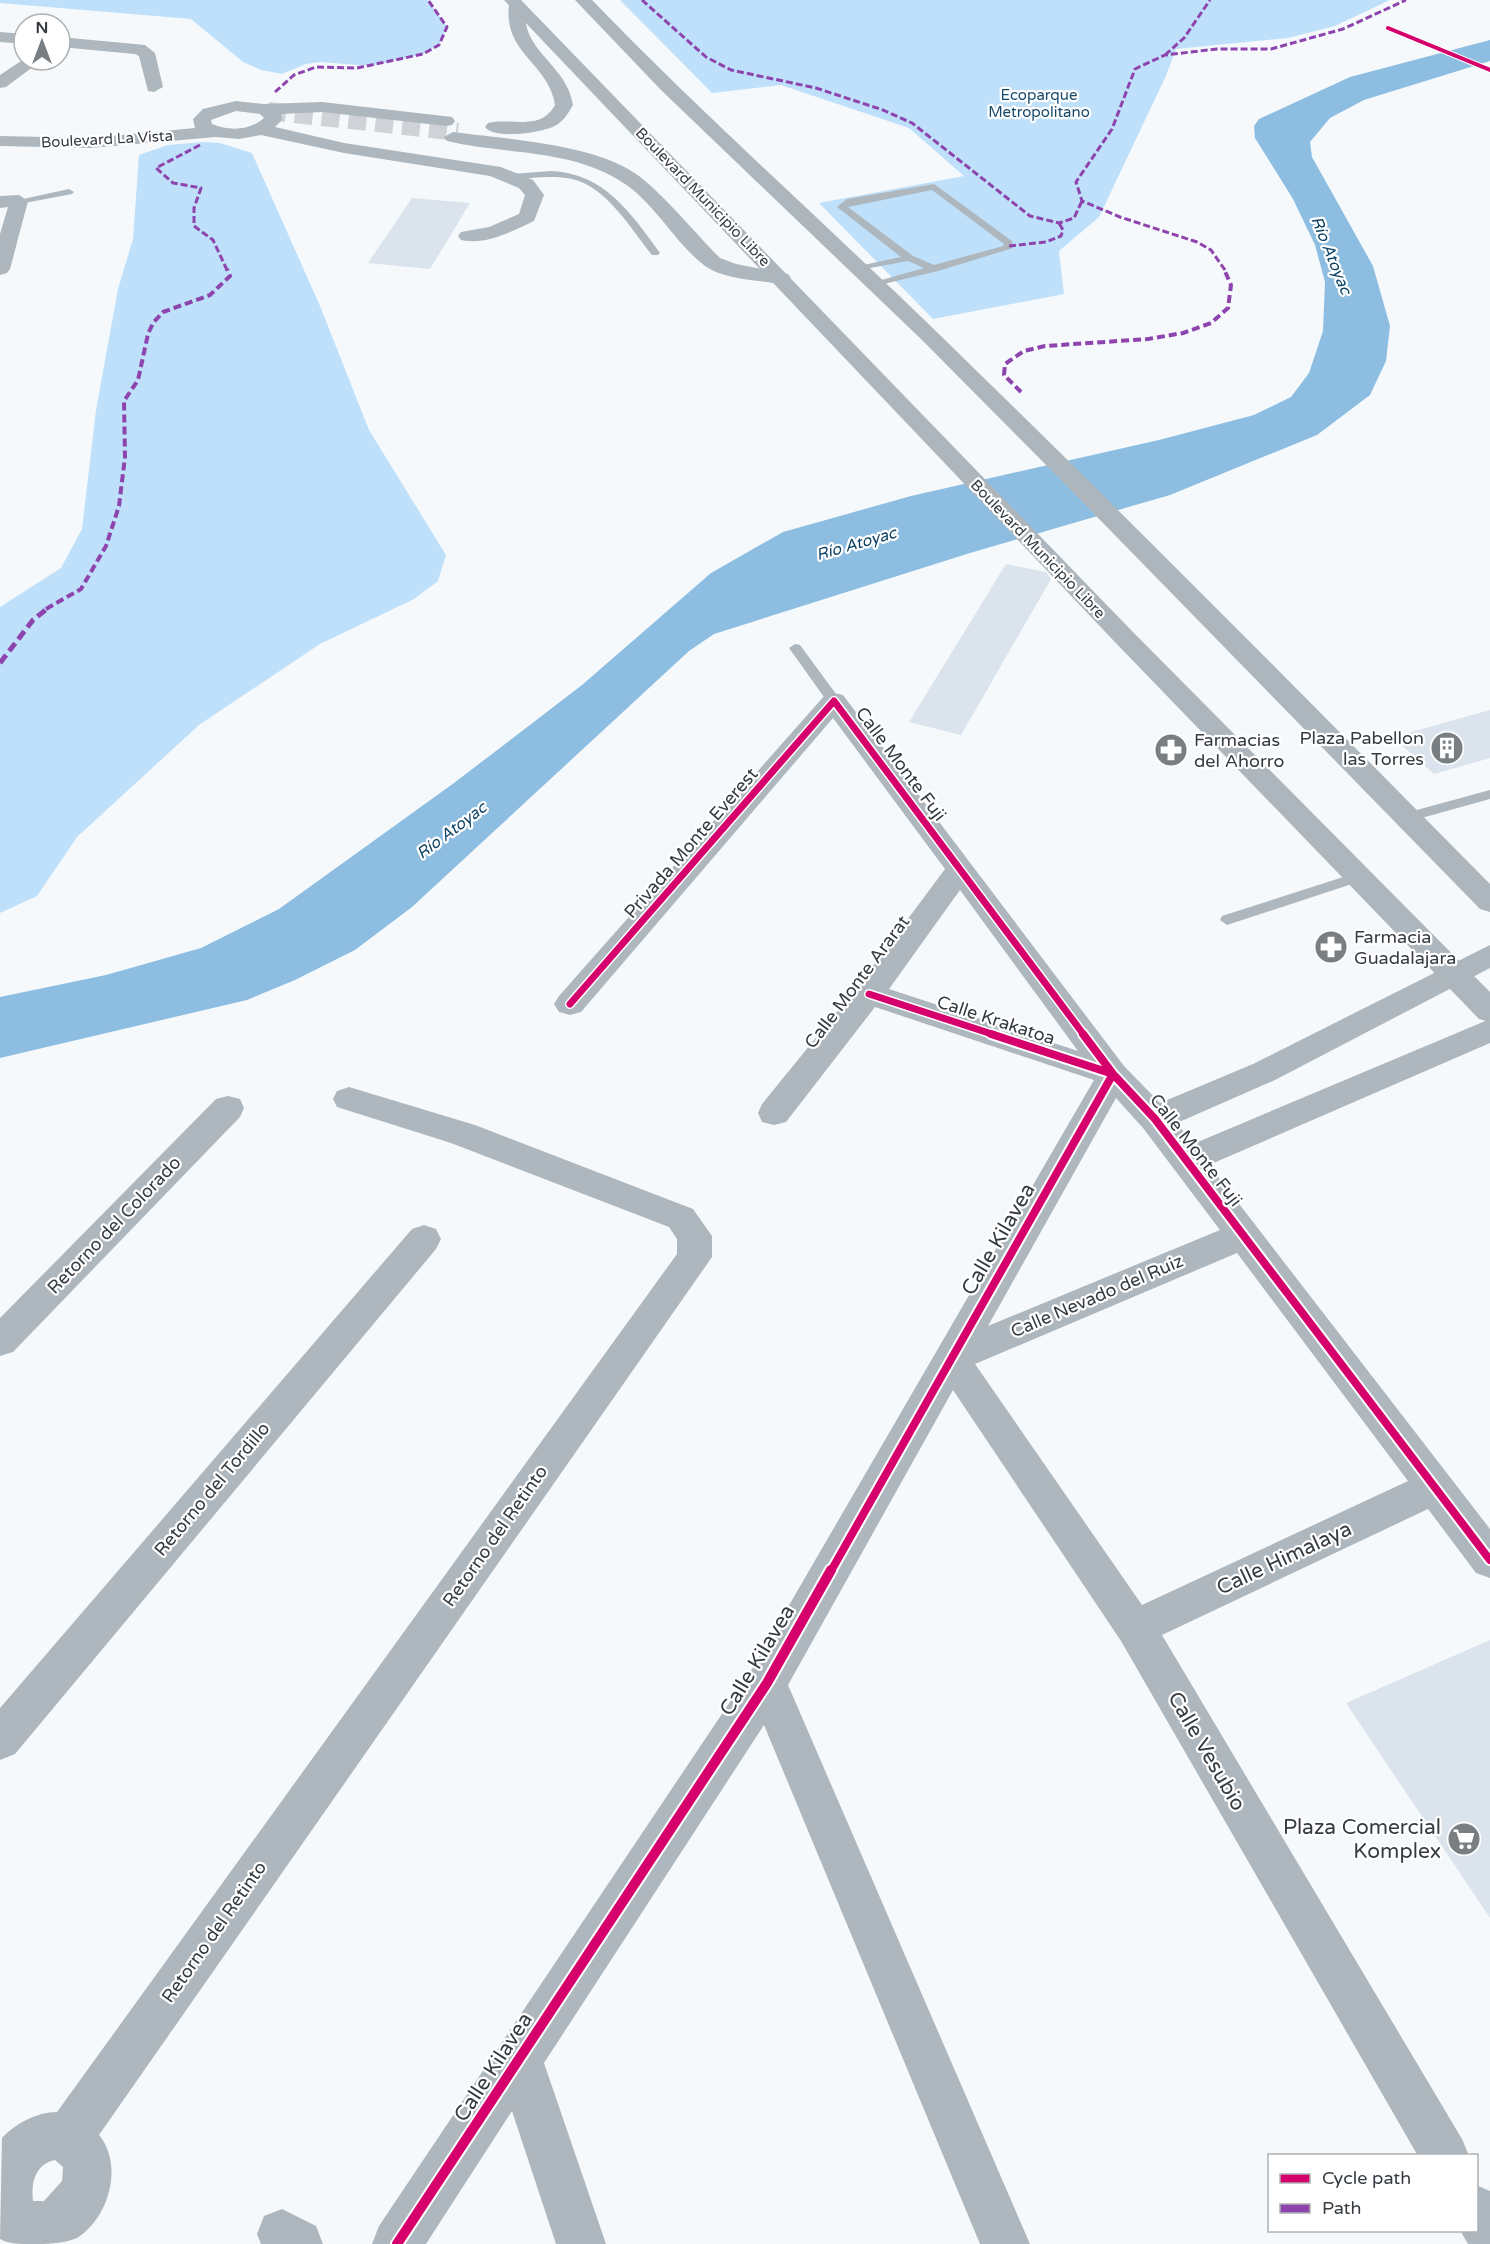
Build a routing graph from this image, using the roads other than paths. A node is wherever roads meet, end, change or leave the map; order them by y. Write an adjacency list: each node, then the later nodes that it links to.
1 (583, 0): 23 (main road)
2 (515, 3): 11 (street); 25 (main road, Boulevard Municipio Libre)
3 (72, 43): 6 (street)
4 (15, 72): 5 (street)
5 (0, 82)
6 (154, 87)
7 (263, 121): 8 (street); 9 (street); 11 (street); 12 (street); 14 (street)
8 (322, 123): 11 (street); 14 (street)
9 (208, 126): 10 (street, Boulevard La Vista); 12 (street); 13 (street, Boulevard La Vista)
10 (0, 127)
11 (451, 129): 25 (street)
12 (233, 134): 15 (street)
13 (0, 141)
14 (306, 141): 15 (street)
15 (413, 160): 16 (street)
16 (511, 177): 19 (street); 20 (lane)
17 (69, 192): 18 (lane)
18 (10, 202): 22 (street)
19 (468, 236)
20 (655, 253)
21 (909, 258): 23 (lane); 24 (lane); 24 (lane)
22 (0, 269)
23 (858, 269): 26 (main road)
24 (934, 269): 26 (lane)
25 (781, 278): 32 (main road, Boulevard Municipio Libre)
26 (875, 285): 30 (main road)
27 (795, 648): 28 (lane, Calle Monte Fuji)
28 (834, 701): 31 (street, Calle Monte Fuji); 38 (street, Privada Monte Everest)
29 (1490, 794): 30 (lane)
30 (1407, 817): 33 (main road)
31 (961, 868): 37 (street, Calle Monte Ararat); 41 (street, Calle Monte Fuji)
32 (1359, 877): 34 (lane); 36 (main road, Boulevard Municipio Libre)
33 (1490, 902)
34 (1227, 920)
35 (1490, 955): 36 (street)
36 (1454, 975): 39 (main road, Boulevard Municipio Libre); 45 (street)
37 (869, 994): 41 (street, Calle Krakatoa); 44 (street, Calle Monte Ararat)
38 (570, 1004)
39 (1490, 1011)
40 (1490, 1030): 46 (street)
41 (1113, 1074): 45 (street, Calle Monte Fuji); 50 (street, Calle Kilavea)
42 (349, 1099): 57 (street, Retorno del Retinto)
43 (228, 1108): 49 (street, Retorno del Colorado)
44 (774, 1113)
45 (1155, 1119): 46 (street, Calle Monte Fuji)
46 (1187, 1161): 47 (street, Calle Monte Fuji)
47 (1243, 1235): 50 (street, Calle Nevado del Ruiz); 51 (street, Calle Monte Fuji)
48 (424, 1239): 55 (street, Retorno del Tordillo)
49 (0, 1341)
50 (951, 1358): 53 (street, Calle Vesubio); 54 (street, Calle Kilavea)
51 (1433, 1488): 52 (street, Calle Monte Fuji); 53 (street, Calle Himalaya)
52 (1490, 1560)
53 (1135, 1628): 59 (street, Calle Vesubio)
54 (767, 1683): 56 (street, Calle Kilavea); 66 (street)
55 (0, 1740)
56 (519, 2059): 64 (street, Calle Kilavea); 65 (street)
57 (68, 2138): 58 (street); 62 (street)
58 (8, 2153): 61 (street)
59 (1444, 2154)
60 (1478, 2213): 63 (street)
61 (4, 2220): 62 (street)
62 (53, 2233)
63 (1490, 2233)
64 (397, 2244)
65 (581, 2244)
66 (1005, 2244)

